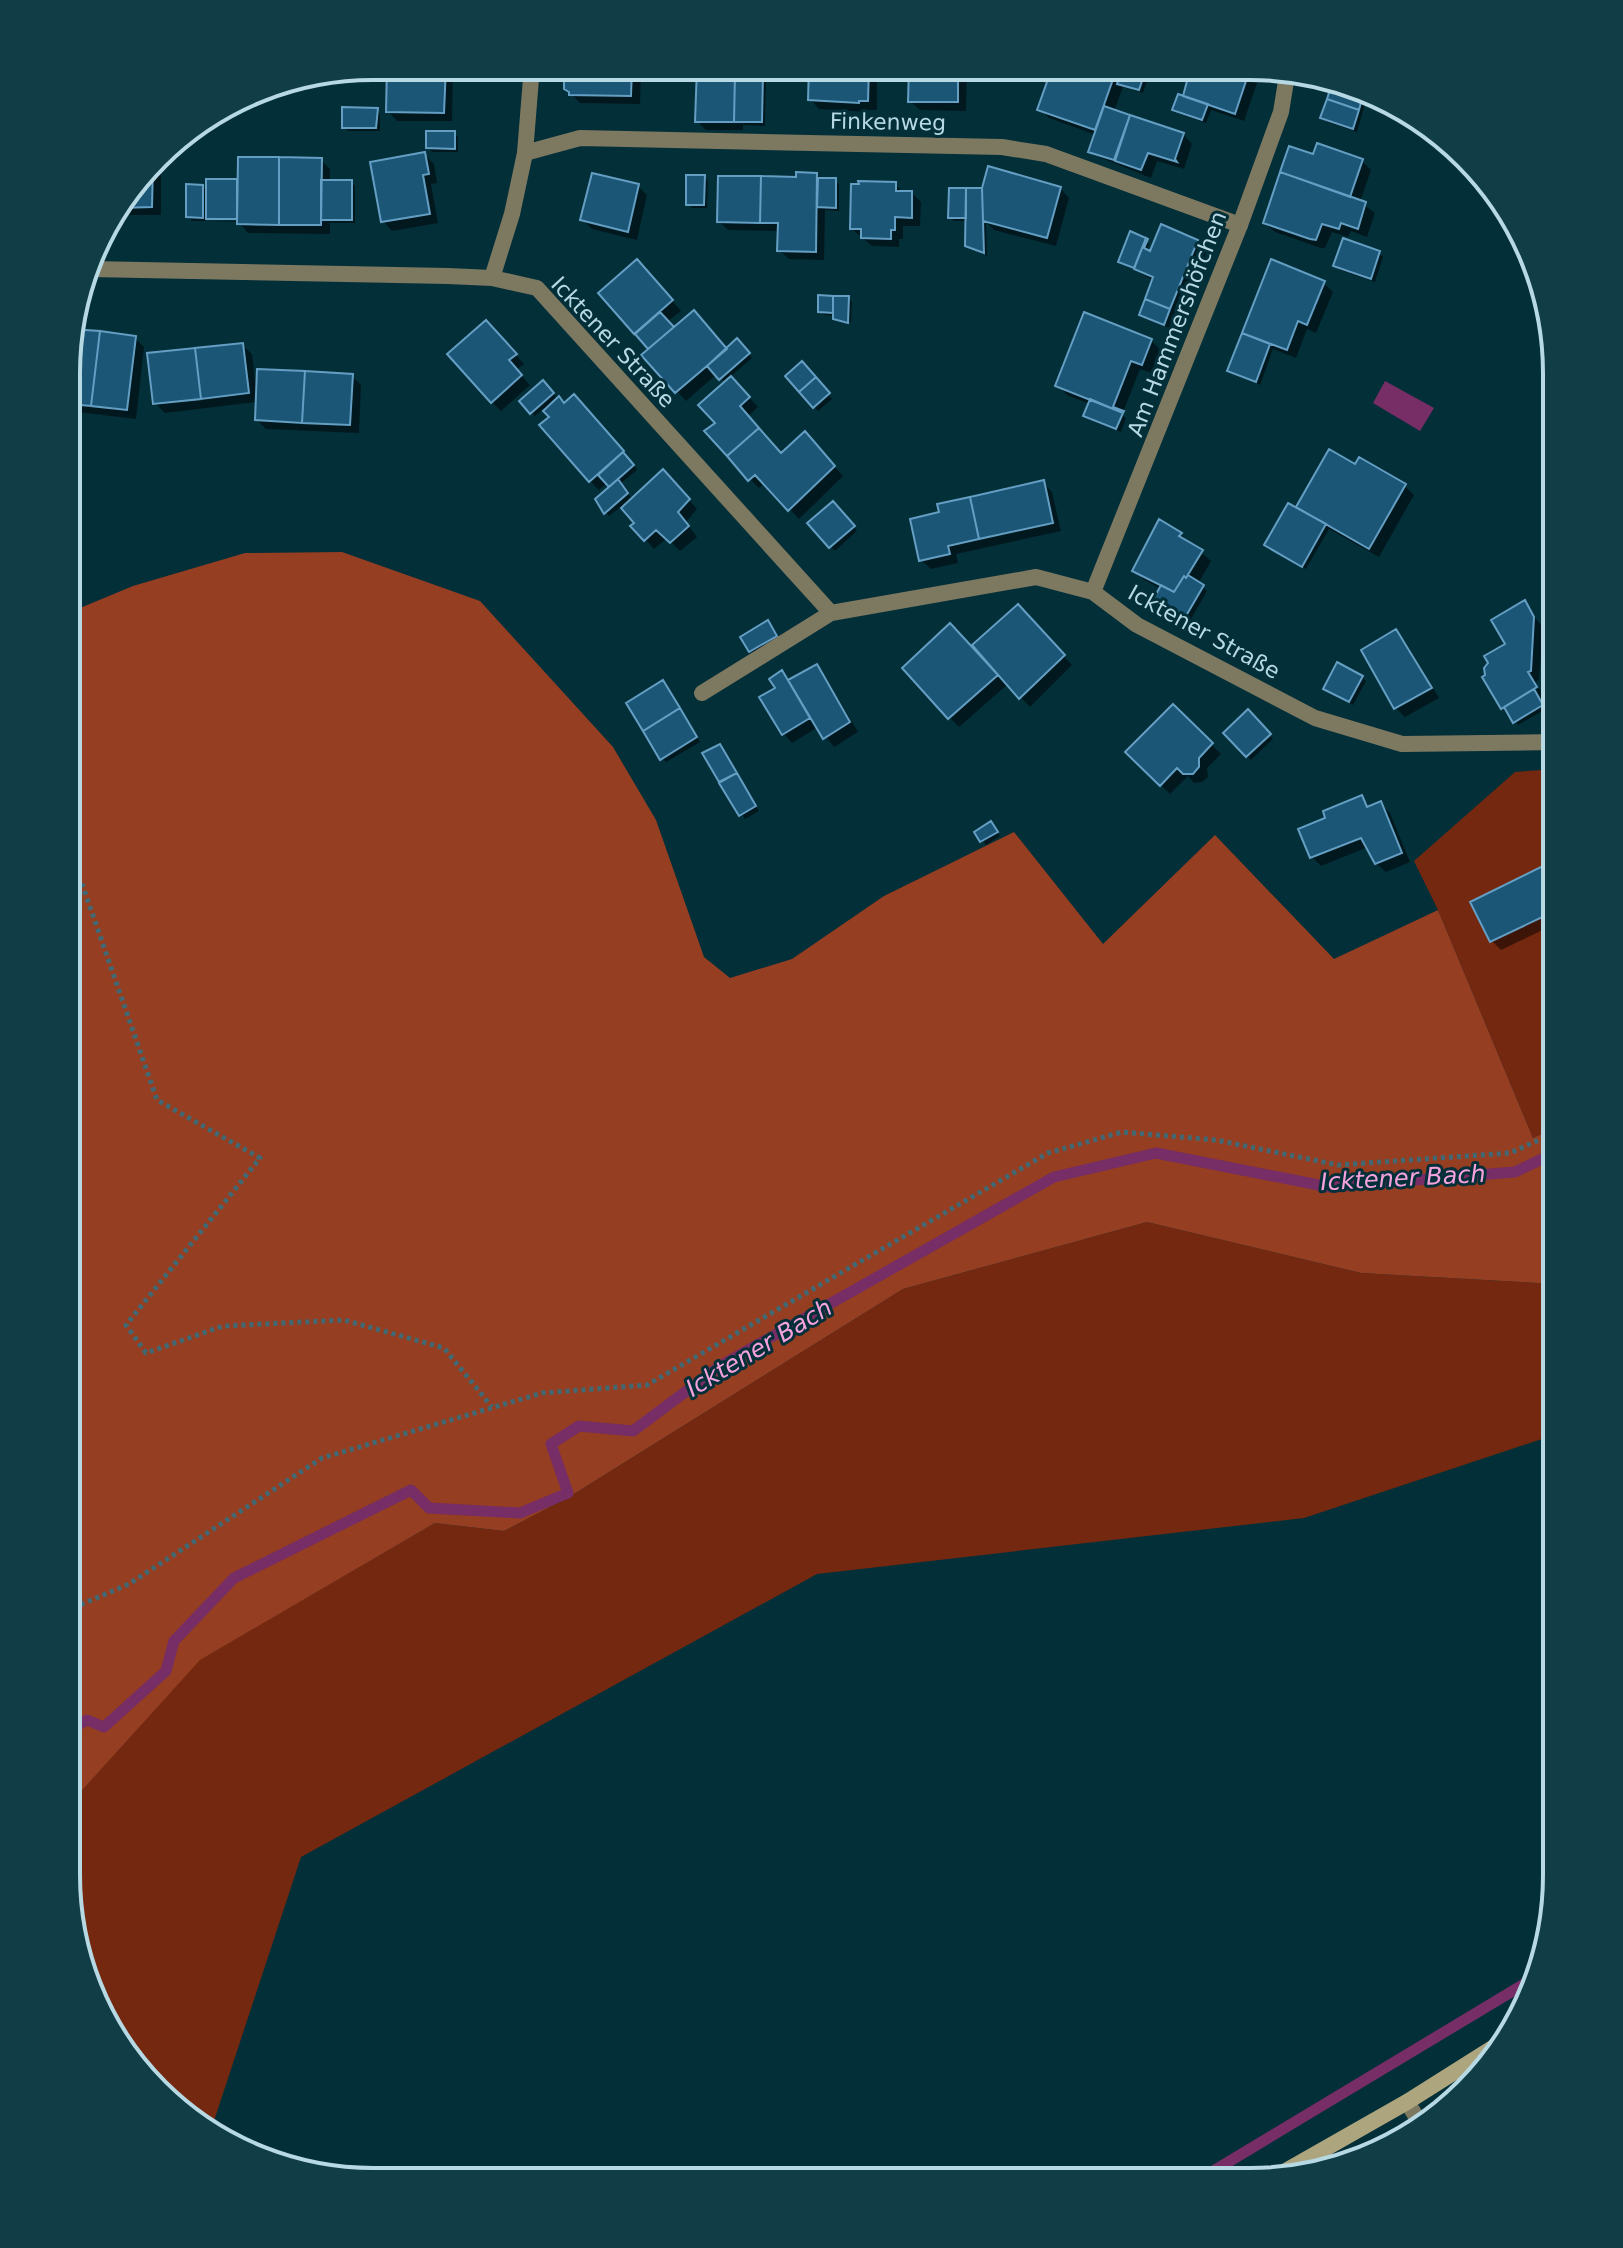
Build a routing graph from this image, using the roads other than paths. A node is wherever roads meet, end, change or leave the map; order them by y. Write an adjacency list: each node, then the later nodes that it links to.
1 (531, 80): 3 (street)
2 (1286, 83): 4 (street, Am Hammershöfchen)
3 (525, 153): 4 (street, Finkenweg); 6 (street)
4 (1240, 225): 7 (street, Am Hammershöfchen)
5 (99, 269): 6 (street, Icktener Straße)
6 (492, 278): 8 (street, Icktener Straße)
7 (1093, 592): 8 (street, Icktener Straße); 10 (street, Icktener Straße)
8 (831, 613): 9 (street, Icktener Straße)
9 (702, 693)
10 (1543, 742)
11 (1483, 2054): 12 (main road)
12 (1407, 2102): 13 (street); 14 (main road)
13 (1416, 2117)
14 (1299, 2163)

